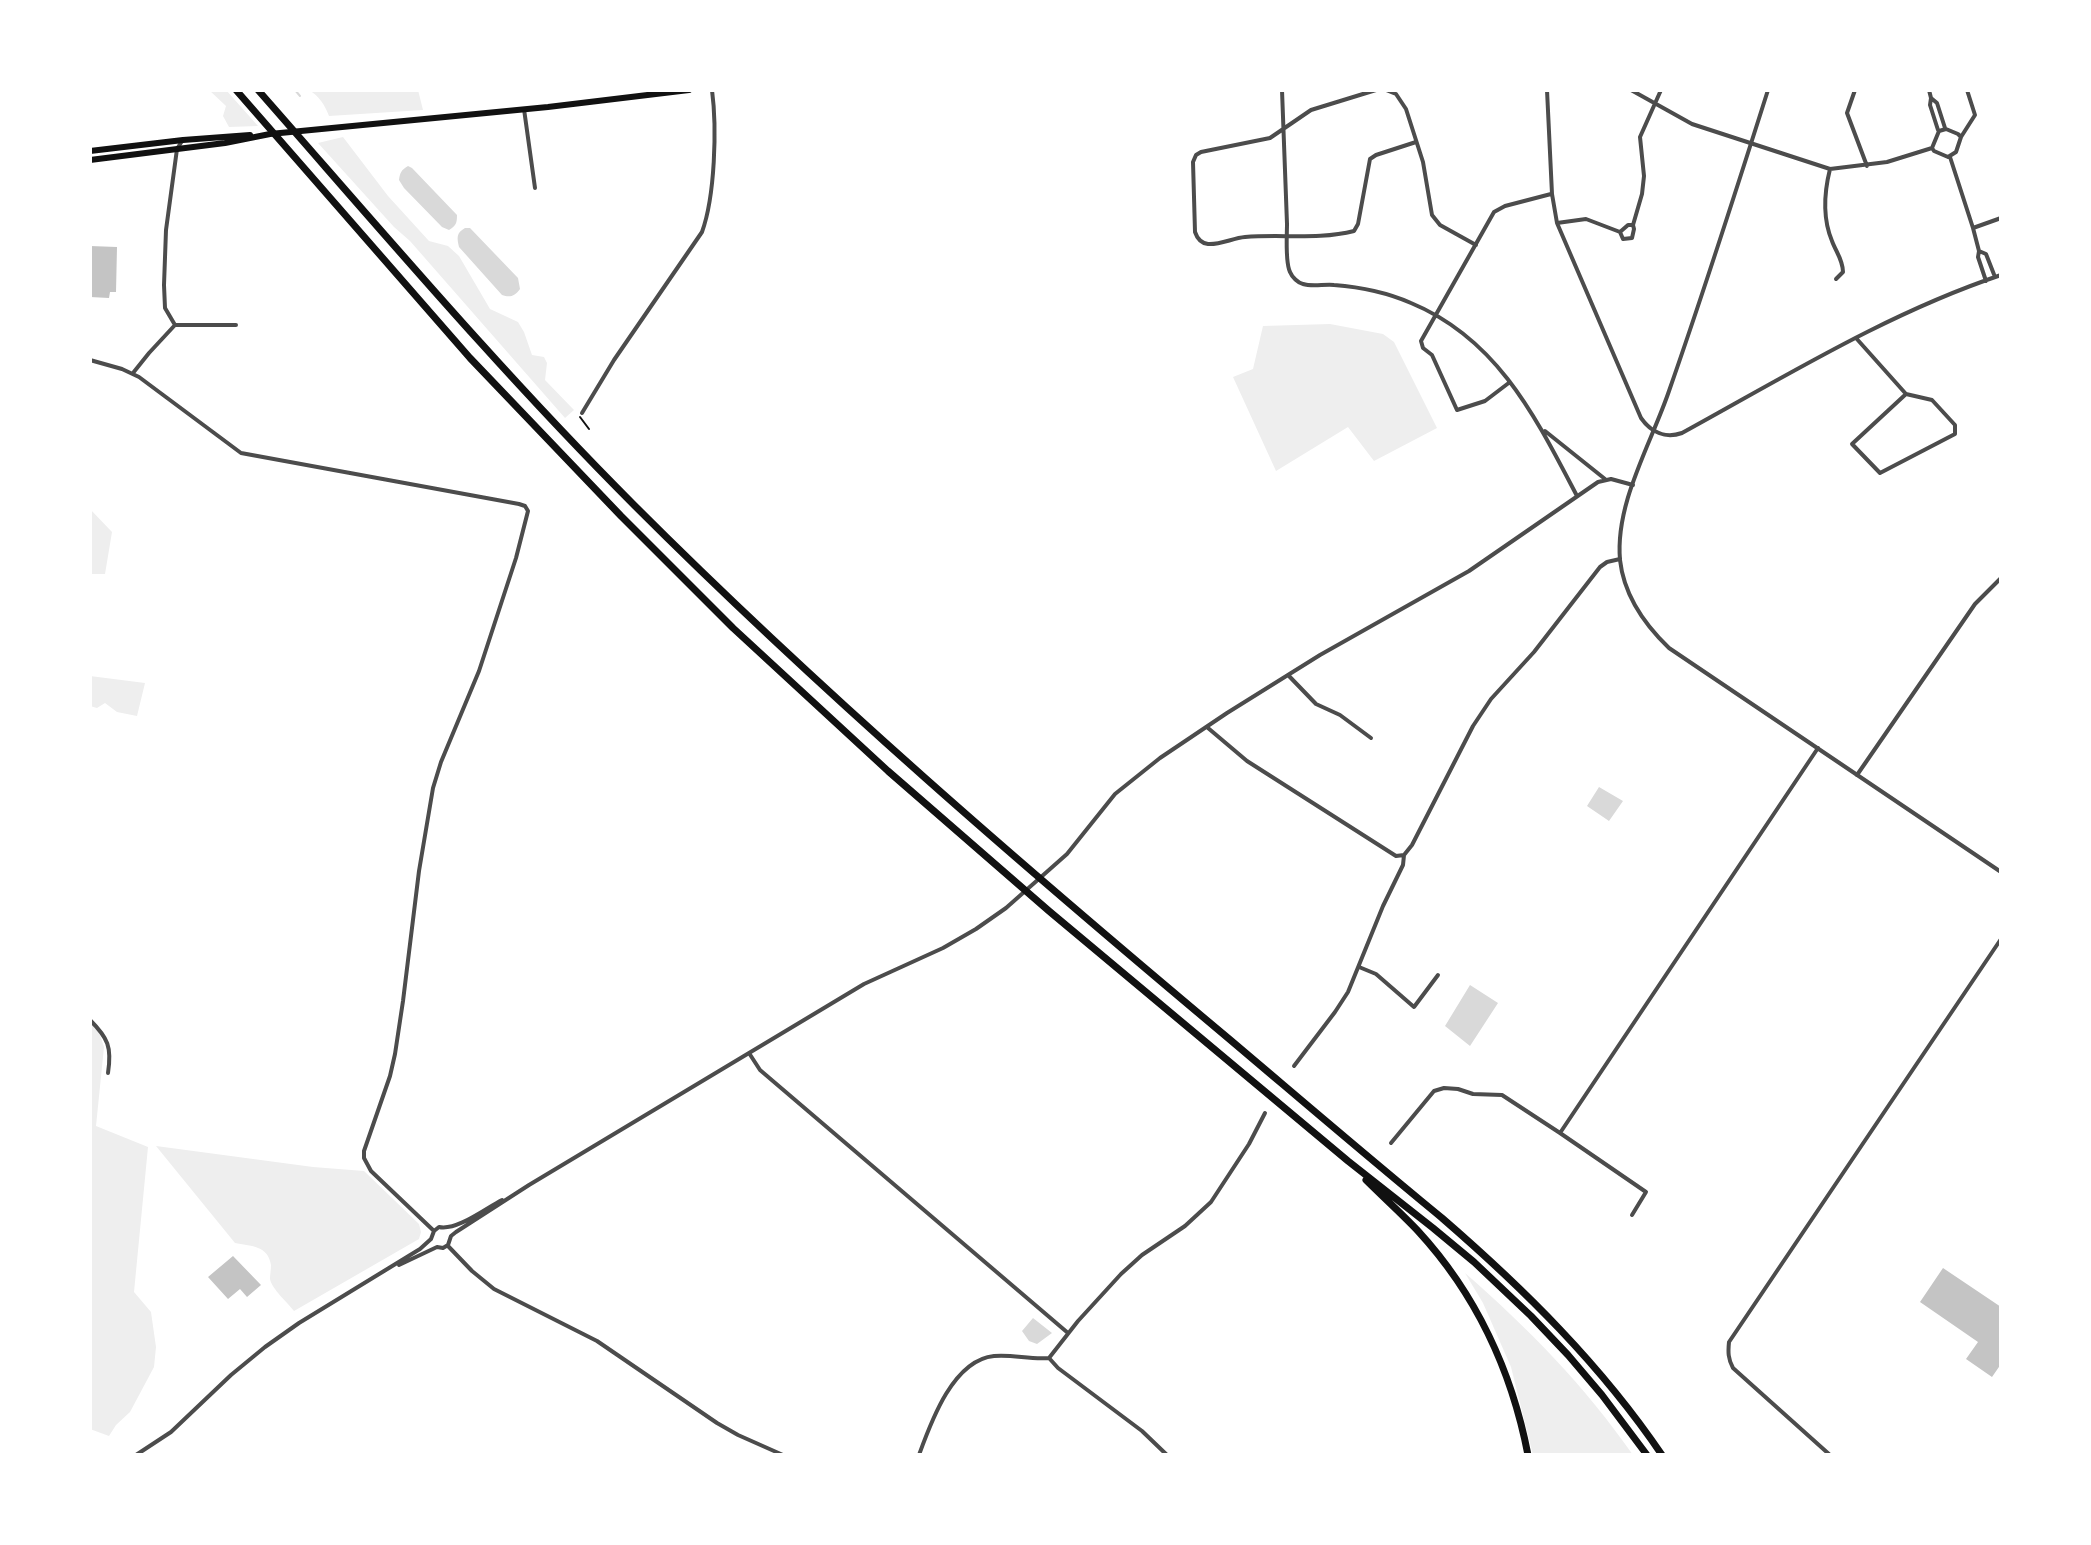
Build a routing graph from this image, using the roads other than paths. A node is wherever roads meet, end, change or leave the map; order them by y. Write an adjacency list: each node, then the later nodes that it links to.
1 (236, 90): 79 (highway)
2 (258, 90): 97 (highway)
3 (689, 90): 17 (main road)
4 (712, 90): 54 (street)
5 (1282, 90): 18 (street)
6 (1376, 90): 18 (street)
7 (1386, 90): 24 (street)
8 (1547, 90): 34 (street)
9 (1631, 90): 16 (street)
10 (1661, 90): 16 (street)
11 (1768, 90): 25 (street)
12 (1855, 90): 31 (street)
13 (1929, 90): 15 (street)
14 (1967, 90): 22 (street)
15 (1931, 98): 19 (street); 20 (street)
16 (1655, 102): 25 (street); 37 (street)
17 (524, 109): 21 (main road); 33 (street)
18 (1284, 129): 40 (street); 40 (street)
19 (1946, 129): 20 (street); 22 (street)
20 (1939, 131): 26 (street)
21 (270, 134): 23 (main road); 27 (main road)
22 (1961, 137): 29 (street)
23 (183, 140): 27 (street); 28 (main road)
24 (1416, 142): 40 (street); 41 (street)
25 (1751, 144): 32 (street); 56 (street)
26 (1932, 148): 29 (street); 31 (street)
27 (177, 149): 30 (main road); 47 (street)
28 (90, 151)
29 (1950, 157): 38 (street)
30 (90, 160)
31 (1867, 166): 32 (street)
32 (1830, 169): 44 (street)
33 (535, 188)
34 (1552, 194): 36 (street); 41 (street)
35 (2001, 218): 38 (street)
36 (1557, 223): 39 (street); 56 (street)
37 (1633, 225): 39 (street); 39 (street)
38 (1973, 228): 42 (street)
39 (1620, 232)
40 (1287, 236): 46 (street)
41 (1476, 245): 46 (street)
42 (1979, 251): 43 (street); 45 (street)
43 (1998, 276): 45 (street)
44 (1836, 279)
45 (1986, 281): 49 (street)
46 (1435, 315): 52 (street); 52 (street)
47 (175, 325): 48 (street); 51 (street)
48 (236, 325)
49 (1856, 338): 53 (street); 56 (street)
50 (90, 360): 51 (street)
51 (133, 373): 83 (street)
52 (1510, 382): 55 (street)
53 (1906, 394): 53 (street)
54 (582, 413)
55 (1543, 429): 57 (street); 59 (street)
56 (1654, 430): 58 (street)
57 (1605, 479): 58 (street); 59 (street)
58 (1633, 485): 60 (street)
59 (1577, 496): 62 (street)
60 (1620, 559): 65 (street); 67 (street)
61 (2001, 578): 66 (street)
62 (1288, 675): 63 (street); 64 (street)
63 (1208, 728): 67 (street); 73 (street)
64 (1371, 738)
65 (1818, 748): 66 (street); 77 (street)
66 (1857, 775): 68 (street)
67 (1404, 855): 70 (street)
68 (2001, 872)
69 (2001, 939): 98 (street)
70 (1359, 967): 71 (street); 74 (street)
71 (1438, 975)
72 (90, 1020): 75 (street)
73 (749, 1053): 80 (street); 89 (street)
74 (1294, 1066)
75 (108, 1073)
76 (1265, 1113): 89 (street)
77 (1560, 1133): 78 (street); 81 (street)
78 (1391, 1143)
79 (1348, 1161): 95 (highway); 96 (highway)
80 (529, 1185): 82 (street); 84 (street)
81 (1632, 1215)
82 (447, 1229): 83 (street); 84 (street)
83 (434, 1231): 85 (street)
84 (451, 1236): 86 (street)
85 (431, 1239): 87 (street); 88 (street)
86 (448, 1245): 87 (street); 92 (street)
87 (437, 1247): 88 (street)
88 (387, 1270): 91 (street)
89 (1068, 1333): 90 (street)
90 (1049, 1358): 93 (street); 94 (street)
91 (136, 1455)
92 (783, 1455)
93 (919, 1455)
94 (1167, 1455)
95 (1528, 1455)
96 (1647, 1455)
97 (1662, 1455)
98 (1830, 1455)

